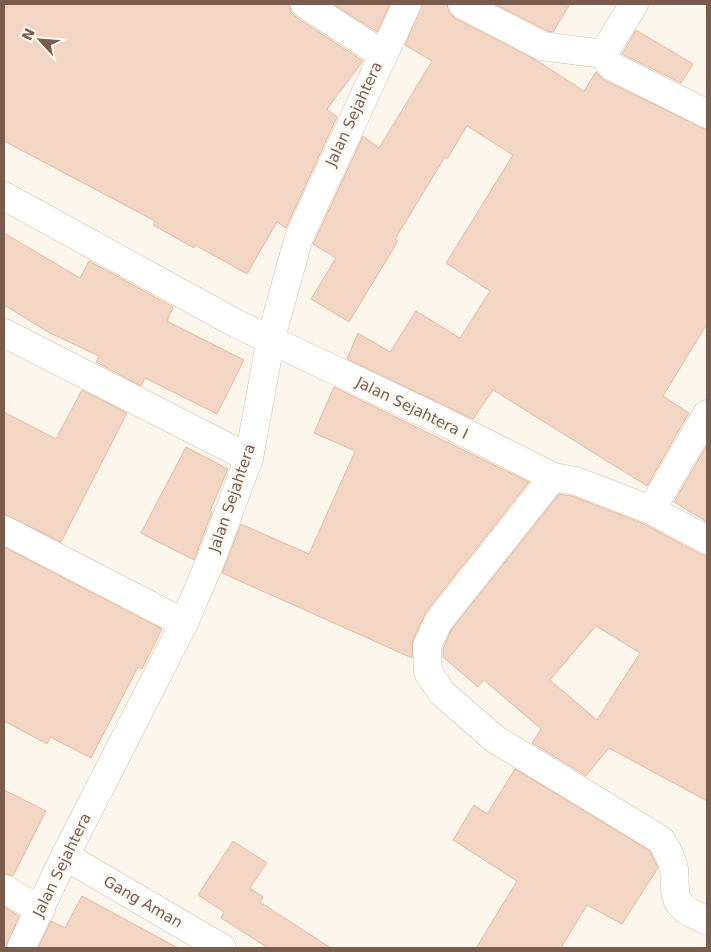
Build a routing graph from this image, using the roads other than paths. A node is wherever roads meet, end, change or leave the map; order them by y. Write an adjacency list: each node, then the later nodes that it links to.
1 (305, 4): 5 (street)
2 (406, 4): 5 (street, Jalan Sejahtera)
3 (462, 4): 6 (street)
4 (634, 4): 6 (street)
5 (382, 54): 10 (street, Jalan Sejahtera)
6 (603, 54): 7 (street)
7 (707, 114)
8 (4, 196): 10 (street, Jalan Sejahtera I)
9 (4, 333): 12 (street)
10 (271, 338): 12 (street, Jalan Sejahtera); 13 (street, Jalan Sejahtera I)
11 (707, 414): 14 (street)
12 (249, 458): 17 (street, Jalan Sejahtera)
13 (553, 477): 14 (street, Jalan Sejahtera I); 21 (street)
14 (650, 510): 16 (street, Jalan Sejahtera I)
15 (4, 530): 17 (street)
16 (707, 540)
17 (184, 623): 18 (street, Jalan Sejahtera)
18 (65, 856): 20 (street, Jalan Sejahtera); 23 (street, Gang Aman)
19 (4, 889): 20 (street)
20 (41, 910): 22 (street, Jalan Sejahtera)
21 (707, 921)
22 (21, 948)
23 (222, 948)

